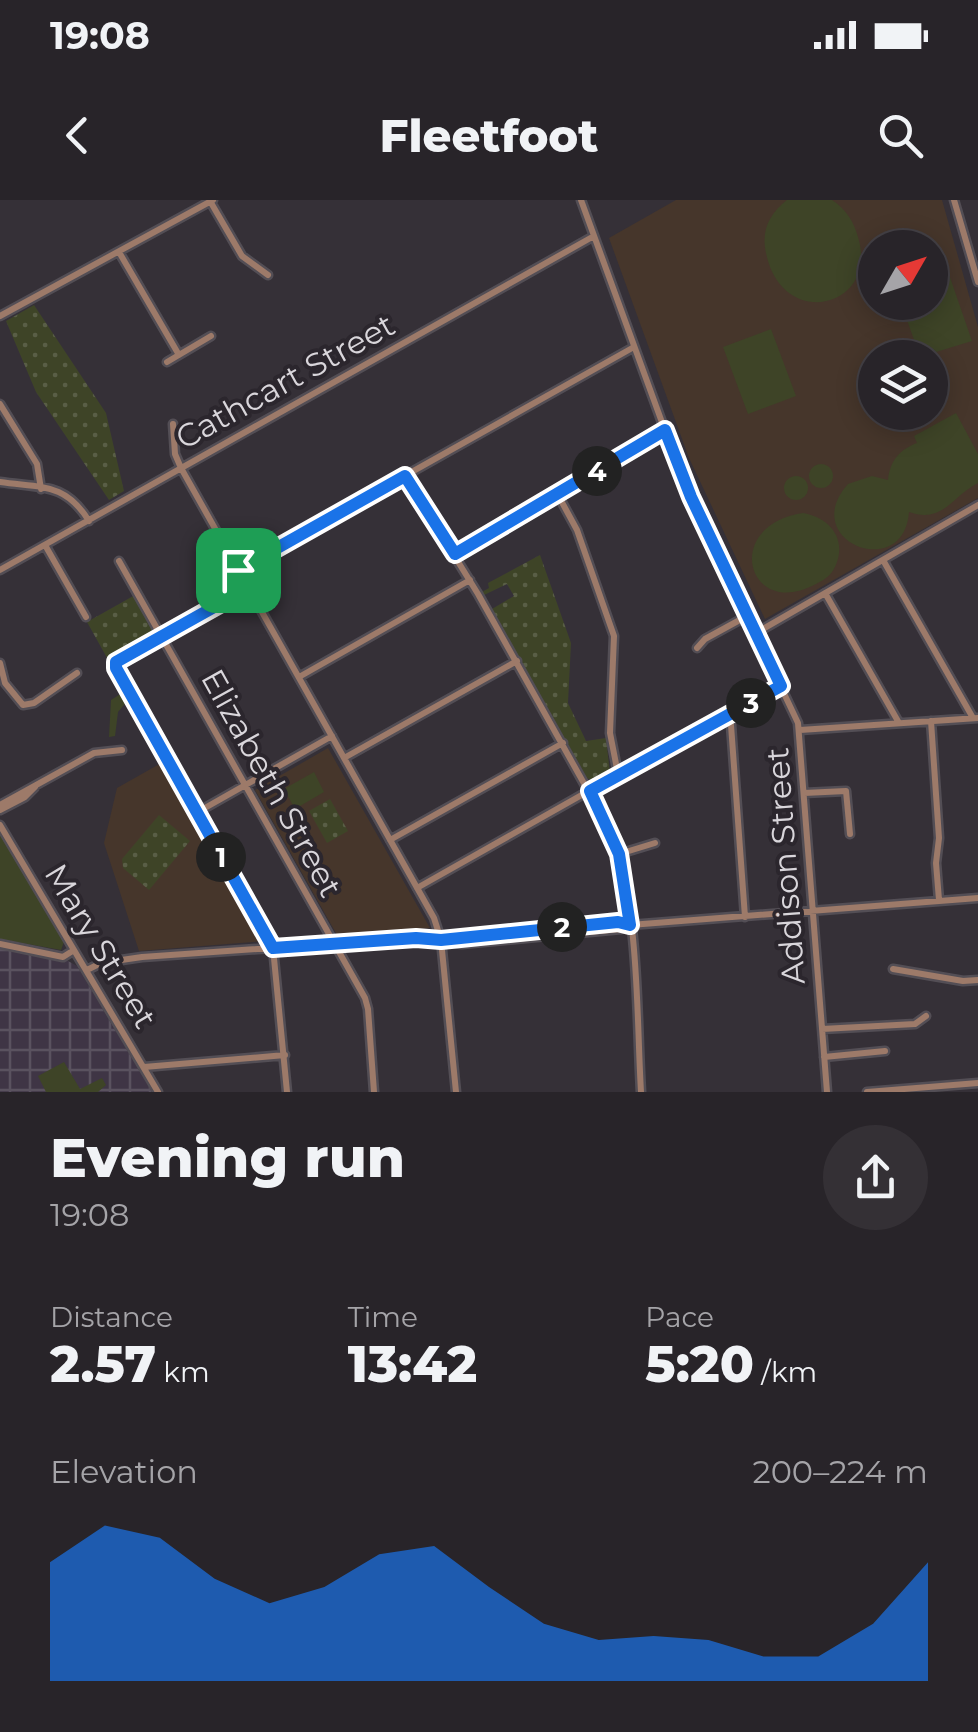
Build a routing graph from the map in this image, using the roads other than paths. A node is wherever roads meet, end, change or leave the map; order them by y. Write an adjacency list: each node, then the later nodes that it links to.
1 (211, 200): 5 (street); 6 (street)
2 (581, 200): 4 (street, Addison Street)
3 (954, 200): 7 (street)
4 (594, 236): 10 (street, Addison Street); 16 (street, Cathcart Street)
5 (119, 252): 8 (street); 11 (street)
6 (268, 275)
7 (978, 282)
8 (1, 314)
9 (211, 336): 11 (street)
10 (634, 347): 15 (street, Addison Street); 17 (street)
11 (179, 355): 12 (street)
12 (168, 362)
13 (0, 404): 19 (street)
14 (173, 424): 16 (street)
15 (665, 430): 20 (street); 32 (street, Addison Street)
16 (180, 468): 22 (street, Cathcart Street); 28 (street)
17 (405, 476): 24 (street); 28 (street)
18 (0, 482): 19 (street)
19 (42, 488): 22 (street)
20 (558, 495): 24 (street); 51 (street)
21 (978, 505): 25 (street)
22 (89, 520): 23 (street, Cathcart Street)
23 (45, 545): 27 (street, Cathcart Street); 33 (street)
24 (455, 554): 29 (street)
25 (883, 560): 31 (street); 43 (street)
26 (119, 561): 35 (street, Elizabeth Street)
27 (0, 570)
28 (238, 570): 30 (street)
29 (470, 580): 37 (street); 40 (street)
30 (248, 588): 35 (street); 40 (street)
31 (825, 593): 34 (street); 45 (street)
32 (748, 616): 34 (street, Addison Street); 36 (street)
33 (86, 617)
34 (756, 633): 41 (street, Addison Street)
35 (161, 637): 52 (street, Elizabeth Street); 56 (street)
36 (697, 648)
37 (517, 661): 48 (street); 50 (street)
38 (0, 664): 39 (street)
39 (76, 673)
40 (298, 677): 47 (street)
41 (781, 686): 42 (street); 46 (street, Addison Street)
42 (724, 714): 51 (street); 66 (street)
43 (976, 718): 44 (street)
44 (931, 721): 45 (street); 64 (street)
45 (899, 723): 46 (street)
46 (800, 730): 54 (street, Addison Street)
47 (332, 736): 50 (street); 52 (street)
48 (563, 742): 53 (street); 59 (street)
49 (122, 750): 55 (street)
50 (344, 758): 59 (street)
51 (618, 774): 53 (street)
52 (244, 786): 56 (street); 69 (street, Elizabeth Street)
53 (590, 791): 61 (street); 62 (street)
54 (804, 793): 58 (street); 65 (street, Addison Street)
55 (0, 808)
56 (196, 813): 71 (street)
57 (0, 826): 72 (street, Mary Street)
58 (850, 834)
59 (390, 840): 62 (street)
60 (656, 842): 61 (street)
61 (619, 854): 67 (street)
62 (417, 888): 68 (street)
63 (978, 898): 64 (street)
64 (938, 900): 65 (street)
65 (813, 912): 66 (street); 77 (street, Addison Street)
66 (745, 917): 67 (street)
67 (630, 925): 68 (street); 87 (street)
68 (441, 940): 69 (street); 86 (street)
69 (333, 942): 71 (street); 85 (street, Elizabeth Street)
70 (0, 944): 72 (street)
71 (273, 948): 74 (street); 79 (street)
72 (74, 950): 74 (street, Mary Street)
73 (893, 969): 75 (street)
74 (87, 970): 81 (street, Mary Street)
75 (978, 980)
76 (926, 1016): 77 (street)
77 (822, 1029): 80 (street, Addison Street)
78 (885, 1051): 80 (street)
79 (285, 1055): 81 (street); 84 (street)
80 (824, 1057): 88 (street, Addison Street)
81 (144, 1067): 83 (street, Mary Street)
82 (978, 1083): 89 (street)
83 (158, 1092)
84 (288, 1092)
85 (374, 1092)
86 (456, 1092)
87 (641, 1092)
88 (827, 1092)
89 (867, 1092)

